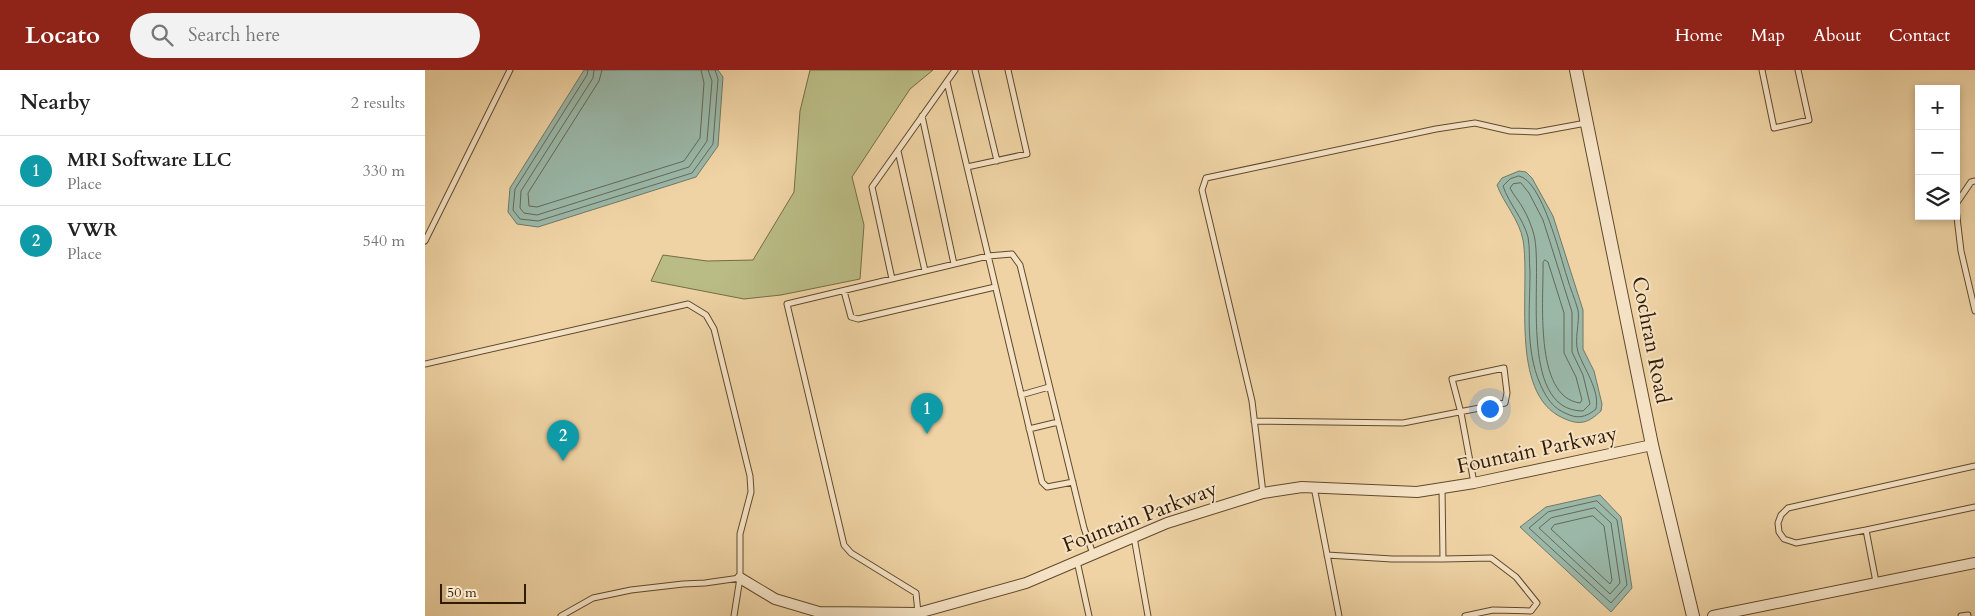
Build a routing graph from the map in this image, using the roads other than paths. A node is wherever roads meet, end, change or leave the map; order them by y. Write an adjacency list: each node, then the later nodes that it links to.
1 (510, 70): 17 (lane)
2 (955, 70): 8 (lane)
3 (975, 70): 12 (lane)
4 (1008, 70): 12 (lane)
5 (1576, 70): 10 (street, Cochran Road)
6 (1762, 70): 7 (lane)
7 (1798, 70)
8 (947, 82): 9 (lane); 13 (lane)
9 (922, 116): 11 (lane); 19 (lane)
10 (1587, 123): 29 (lane); 32 (street, Cochran Road)
11 (898, 151): 20 (lane); 21 (lane)
12 (997, 161): 13 (lane)
13 (967, 168): 18 (lane)
14 (1975, 181): 15 (lane)
15 (1960, 198)
16 (1957, 220): 24 (lane)
17 (425, 241)
18 (988, 256): 19 (lane); 22 (lane); 26 (lane)
19 (954, 264): 20 (lane)
20 (925, 271): 21 (lane)
21 (892, 279): 23 (lane)
22 (995, 287): 23 (lane); 27 (lane)
23 (844, 291): 49 (lane)
24 (1975, 311)
25 (425, 364): 47 (lane)
26 (1049, 387): 27 (lane); 30 (lane)
27 (1021, 395): 31 (lane)
28 (1461, 413): 28 (lane); 29 (lane); 35 (lane)
29 (1255, 421): 38 (lane)
30 (1058, 422): 31 (lane); 34 (lane)
31 (1029, 429): 34 (lane)
32 (1651, 445): 35 (street, Fountain Parkway); 57 (street, Cochran Road)
33 (1975, 466): 40 (lane)
34 (1073, 482): 42 (lane)
35 (1474, 483): 37 (street, Fountain Parkway)
36 (1314, 487): 37 (street, Fountain Parkway); 38 (street, Fountain Parkway); 43 (lane)
37 (1442, 488): 44 (lane)
38 (1263, 493): 41 (street, Fountain Parkway)
39 (1975, 507): 40 (lane)
40 (1866, 530): 48 (lane)
41 (1133, 537): 42 (street, Fountain Parkway); 54 (lane)
42 (1093, 554): 45 (street, Fountain Parkway)
43 (1327, 555): 44 (lane); 55 (lane)
44 (1443, 559): 56 (lane)
45 (1077, 561): 49 (street, Fountain Parkway); 53 (lane)
46 (1975, 563): 48 (street)
47 (740, 578): 49 (street, Fountain Parkway); 51 (lane); 52 (lane)
48 (1876, 582): 58 (street)
49 (918, 614)
50 (1968, 615): 59 (lane)
51 (561, 616)
52 (734, 616)
53 (1089, 616)
54 (1148, 616)
55 (1339, 616)
56 (1465, 616)
57 (1693, 616)
58 (1713, 616)
59 (1961, 616)

